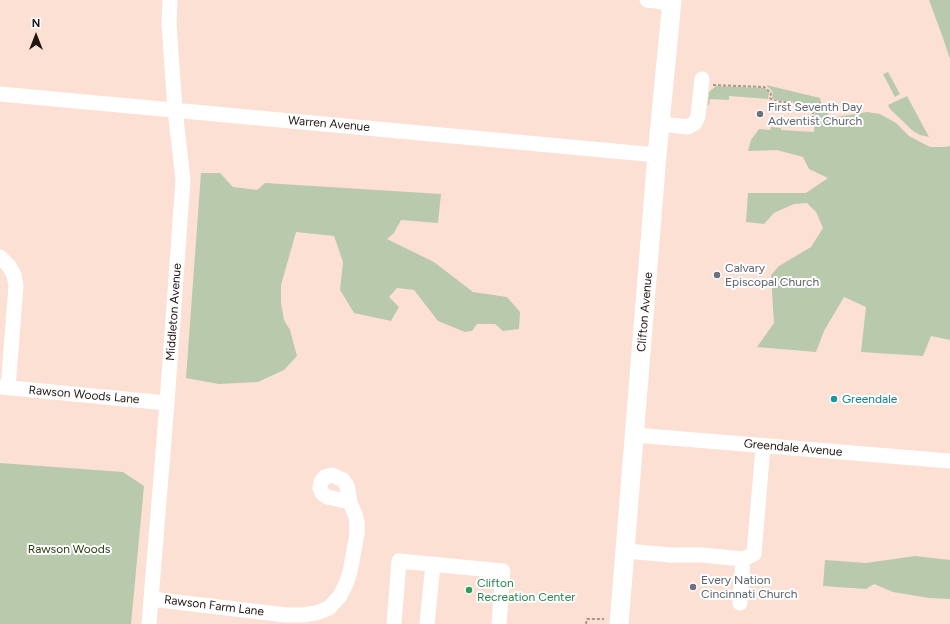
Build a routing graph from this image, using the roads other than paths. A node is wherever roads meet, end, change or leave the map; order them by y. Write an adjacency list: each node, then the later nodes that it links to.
1 (170, 0): 6 (street, Middleton Avenue)
2 (647, 0): 3 (street)
3 (671, 1): 7 (main road, Clifton Avenue)
4 (707, 82): 7 (street)
5 (0, 94): 6 (street, Warren Avenue)
6 (175, 110): 8 (street, Warren Avenue); 11 (street, Middleton Avenue)
7 (660, 124): 8 (main road, Clifton Avenue)
8 (657, 155): 12 (main road, Clifton Avenue)
9 (0, 257): 10 (street)
10 (4, 387): 11 (street, Rawson Woods Lane)
11 (167, 403): 19 (street, Middleton Avenue)
12 (635, 435): 13 (street, Greendale Avenue); 16 (main road, Clifton Avenue)
13 (763, 446): 14 (street, Greendale Avenue); 17 (street)
14 (950, 461)
15 (350, 502): 19 (street, Rawson Farm Lane)
16 (626, 551): 17 (street); 21 (main road, Clifton Avenue)
17 (743, 559): 20 (street)
18 (433, 564): 23 (street); 24 (street); 25 (street)
19 (151, 599): 22 (street, Middleton Avenue)
20 (740, 603)
21 (612, 622)
22 (148, 624)
23 (394, 624)
24 (427, 624)
25 (499, 624)

